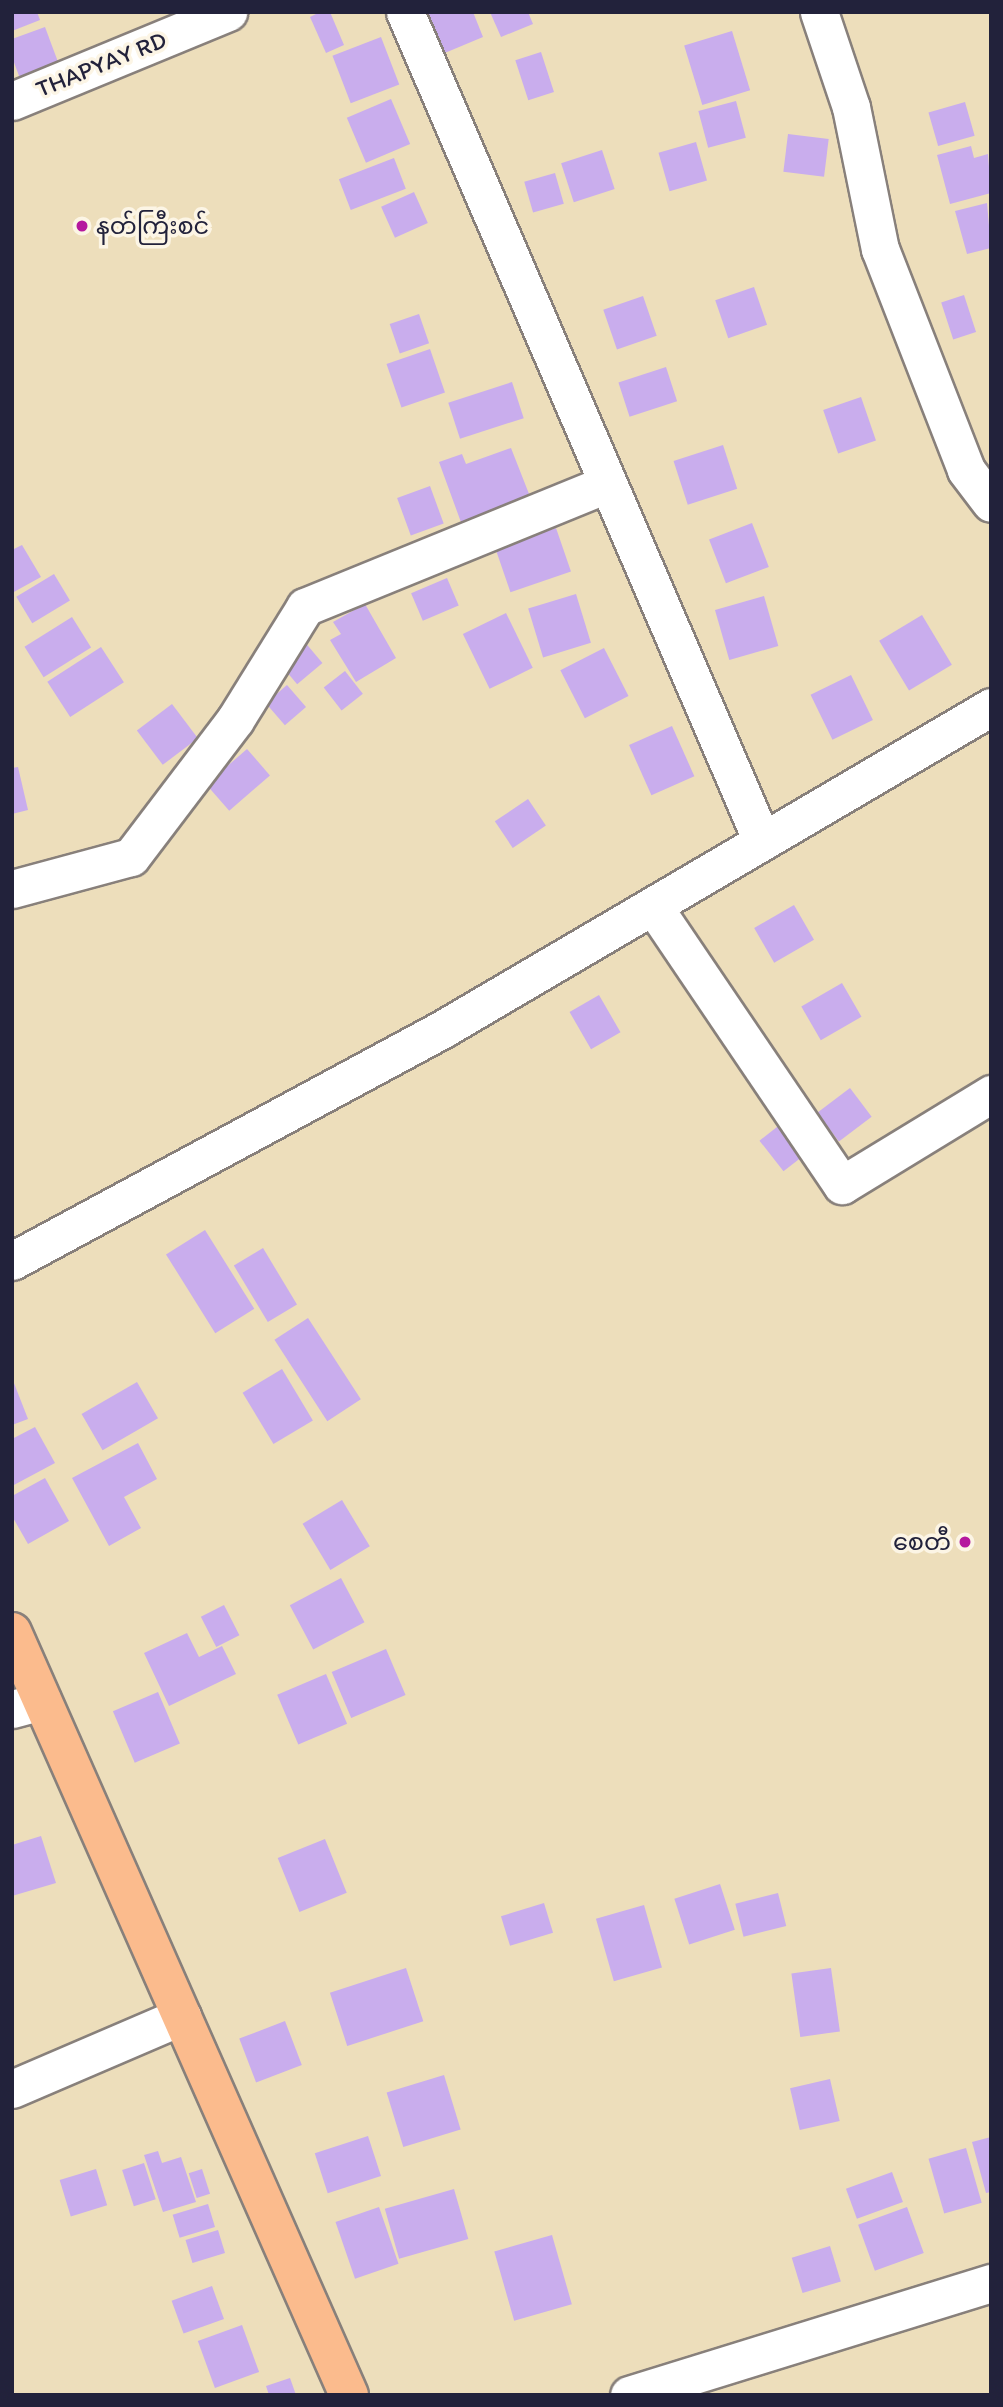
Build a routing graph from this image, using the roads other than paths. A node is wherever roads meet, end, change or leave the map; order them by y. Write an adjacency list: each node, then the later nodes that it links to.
1 (228, 12): 4 (street, THAPYAY RD)
2 (405, 12): 5 (street)
3 (819, 12): 6 (street)
4 (12, 101)
5 (607, 484): 8 (street); 9 (street)
6 (991, 503)
7 (991, 707): 8 (street)
8 (762, 842): 10 (street)
9 (12, 889)
10 (653, 906): 11 (street); 12 (street)
11 (991, 1094)
12 (12, 1261)
13 (12, 1632): 14 (highway)
14 (27, 1705): 15 (highway)
15 (182, 2016): 16 (street); 18 (highway)
16 (12, 2089)
17 (991, 2283): 19 (street)
18 (349, 2395)
19 (629, 2395)

